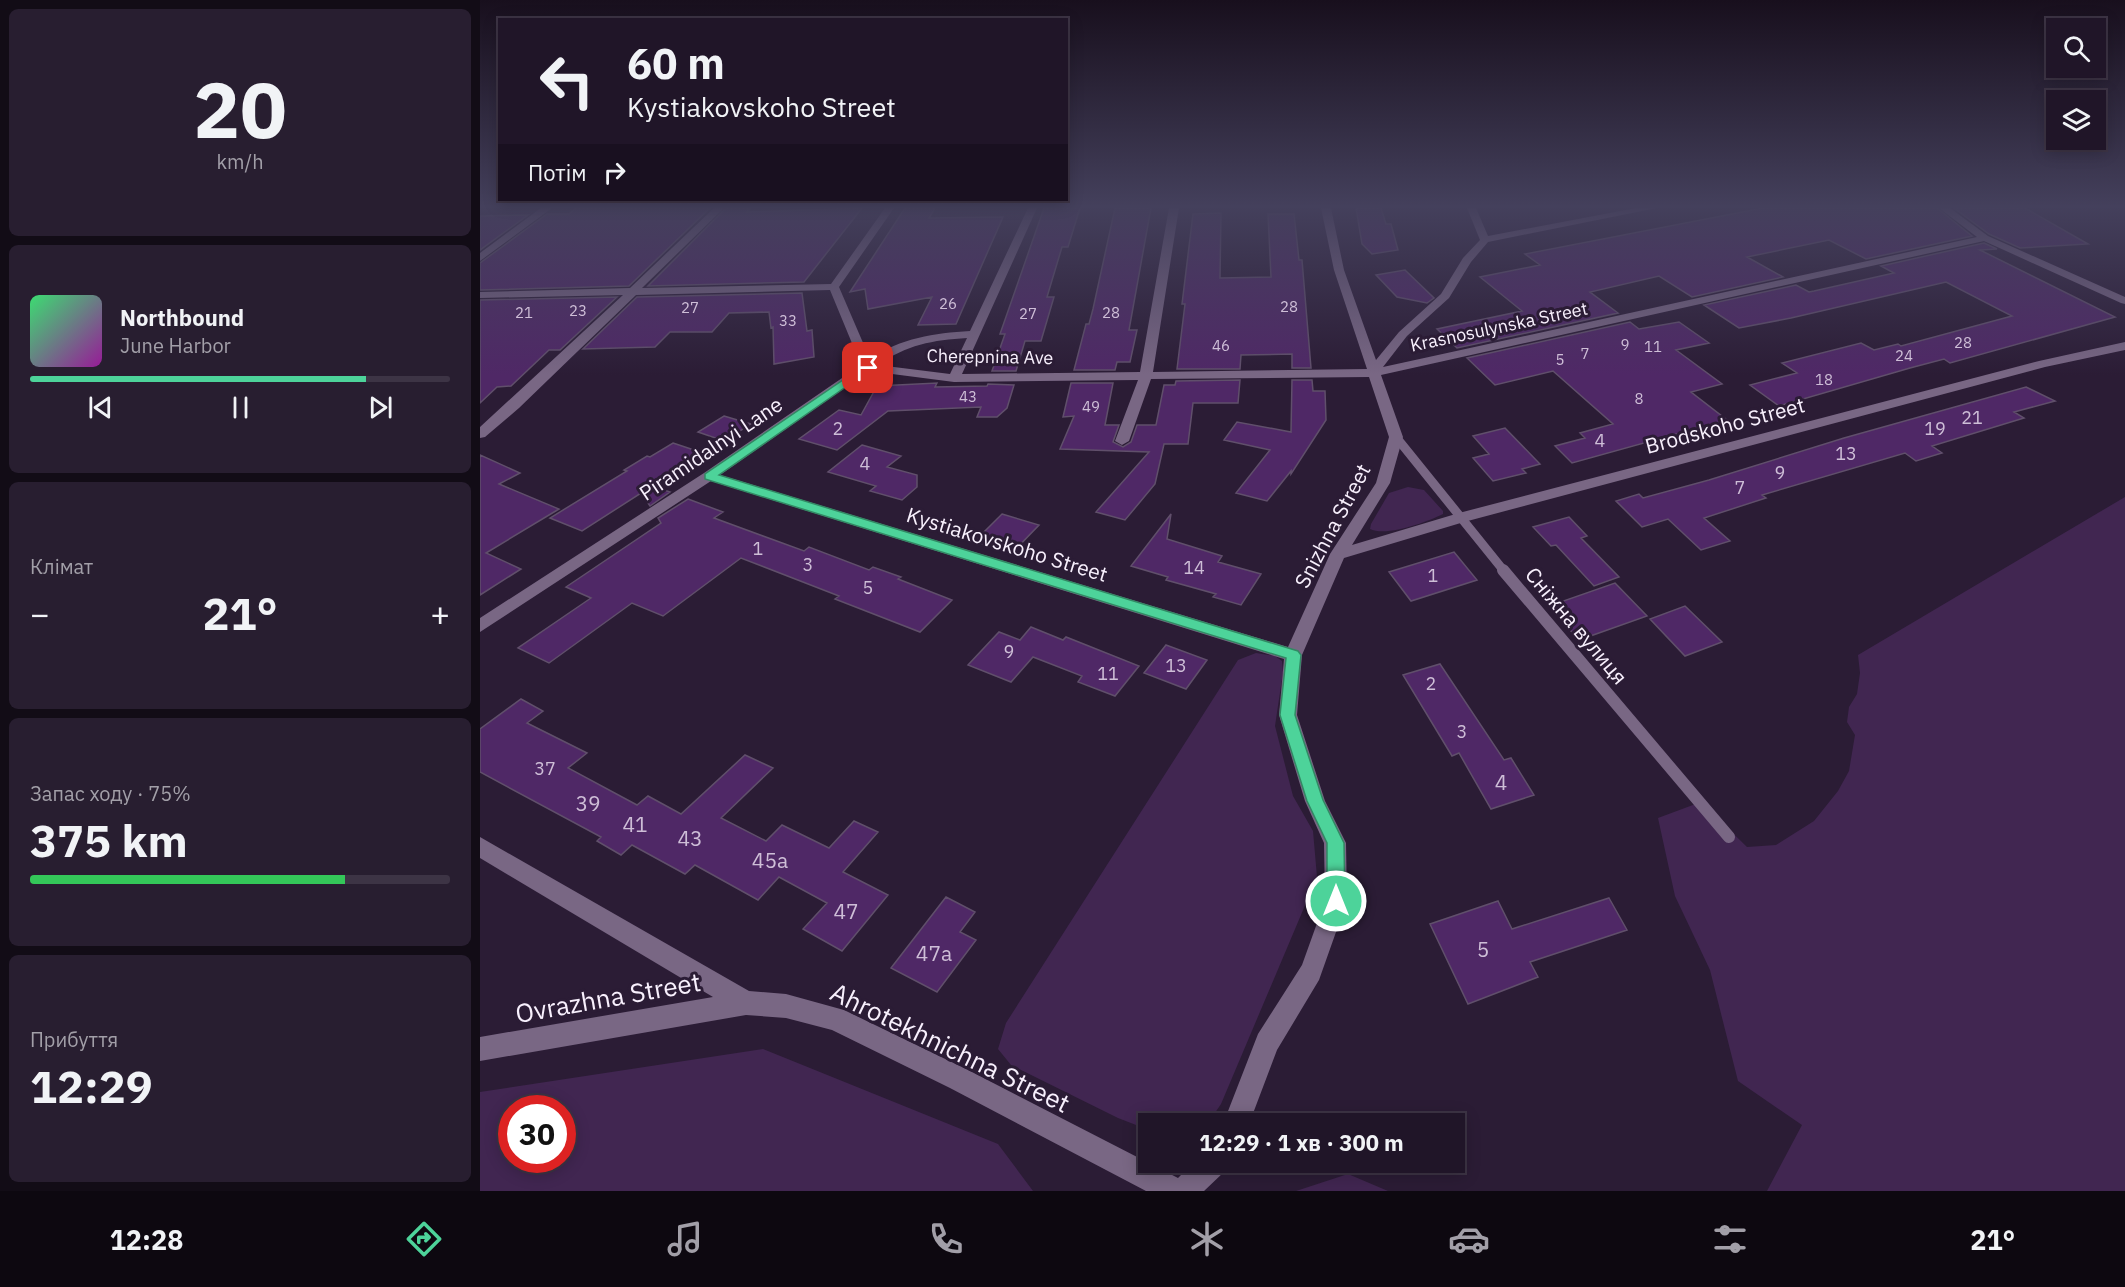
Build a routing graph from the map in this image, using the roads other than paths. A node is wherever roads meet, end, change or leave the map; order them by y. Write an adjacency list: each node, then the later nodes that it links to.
1 (660, 264): 10 (street)
2 (851, 264): 9 (street)
3 (1007, 264): 13 (street)
4 (1165, 264): 17 (street)
5 (1338, 264): 16 (street)
6 (1465, 264): 16 (street)
7 (1869, 264): 16 (street, Krasnosulynska Street)
8 (2042, 264): 12 (street)
9 (834, 287): 10 (street); 15 (street)
10 (630, 292): 11 (street); 19 (street)
11 (480, 295)
12 (2125, 301)
13 (975, 334): 15 (street, Piramidalnyi Lane); 18 (street)
14 (2125, 346): 23 (street, Brodskoho Street)
15 (868, 368): 18 (street, Cherepnina Ave); 22 (street, Piramidalnyi Lane)
16 (1372, 373): 17 (street, Cherepnina Ave); 20 (street)
17 (1146, 376): 18 (street, Cherepnina Ave); 21 (street)
18 (954, 378)
19 (480, 434)
20 (1396, 437): 23 (lane, Сніжна вулиця); 24 (street, Snizhna Street)
21 (1122, 441)
22 (709, 476): 25 (street, Piramidalnyi Lane); 26 (street, Kystiakovskoho Street)
23 (1459, 518): 24 (street, Brodskoho Street); 27 (lane, Сніжна вулиця)
24 (1338, 554): 26 (street, Snizhna Street)
25 (480, 626)
26 (1293, 655): 31 (street, Snizhna Street)
27 (1729, 837)
28 (480, 847): 29 (street, Ahrotekhnichna Street)
29 (746, 1003): 30 (street, Ovrazhna Street); 33 (street, Ahrotekhnichna Street)
30 (480, 1049)
31 (1240, 1113)
32 (1203, 1173): 34 (street)
33 (1174, 1191)
34 (1185, 1191)

